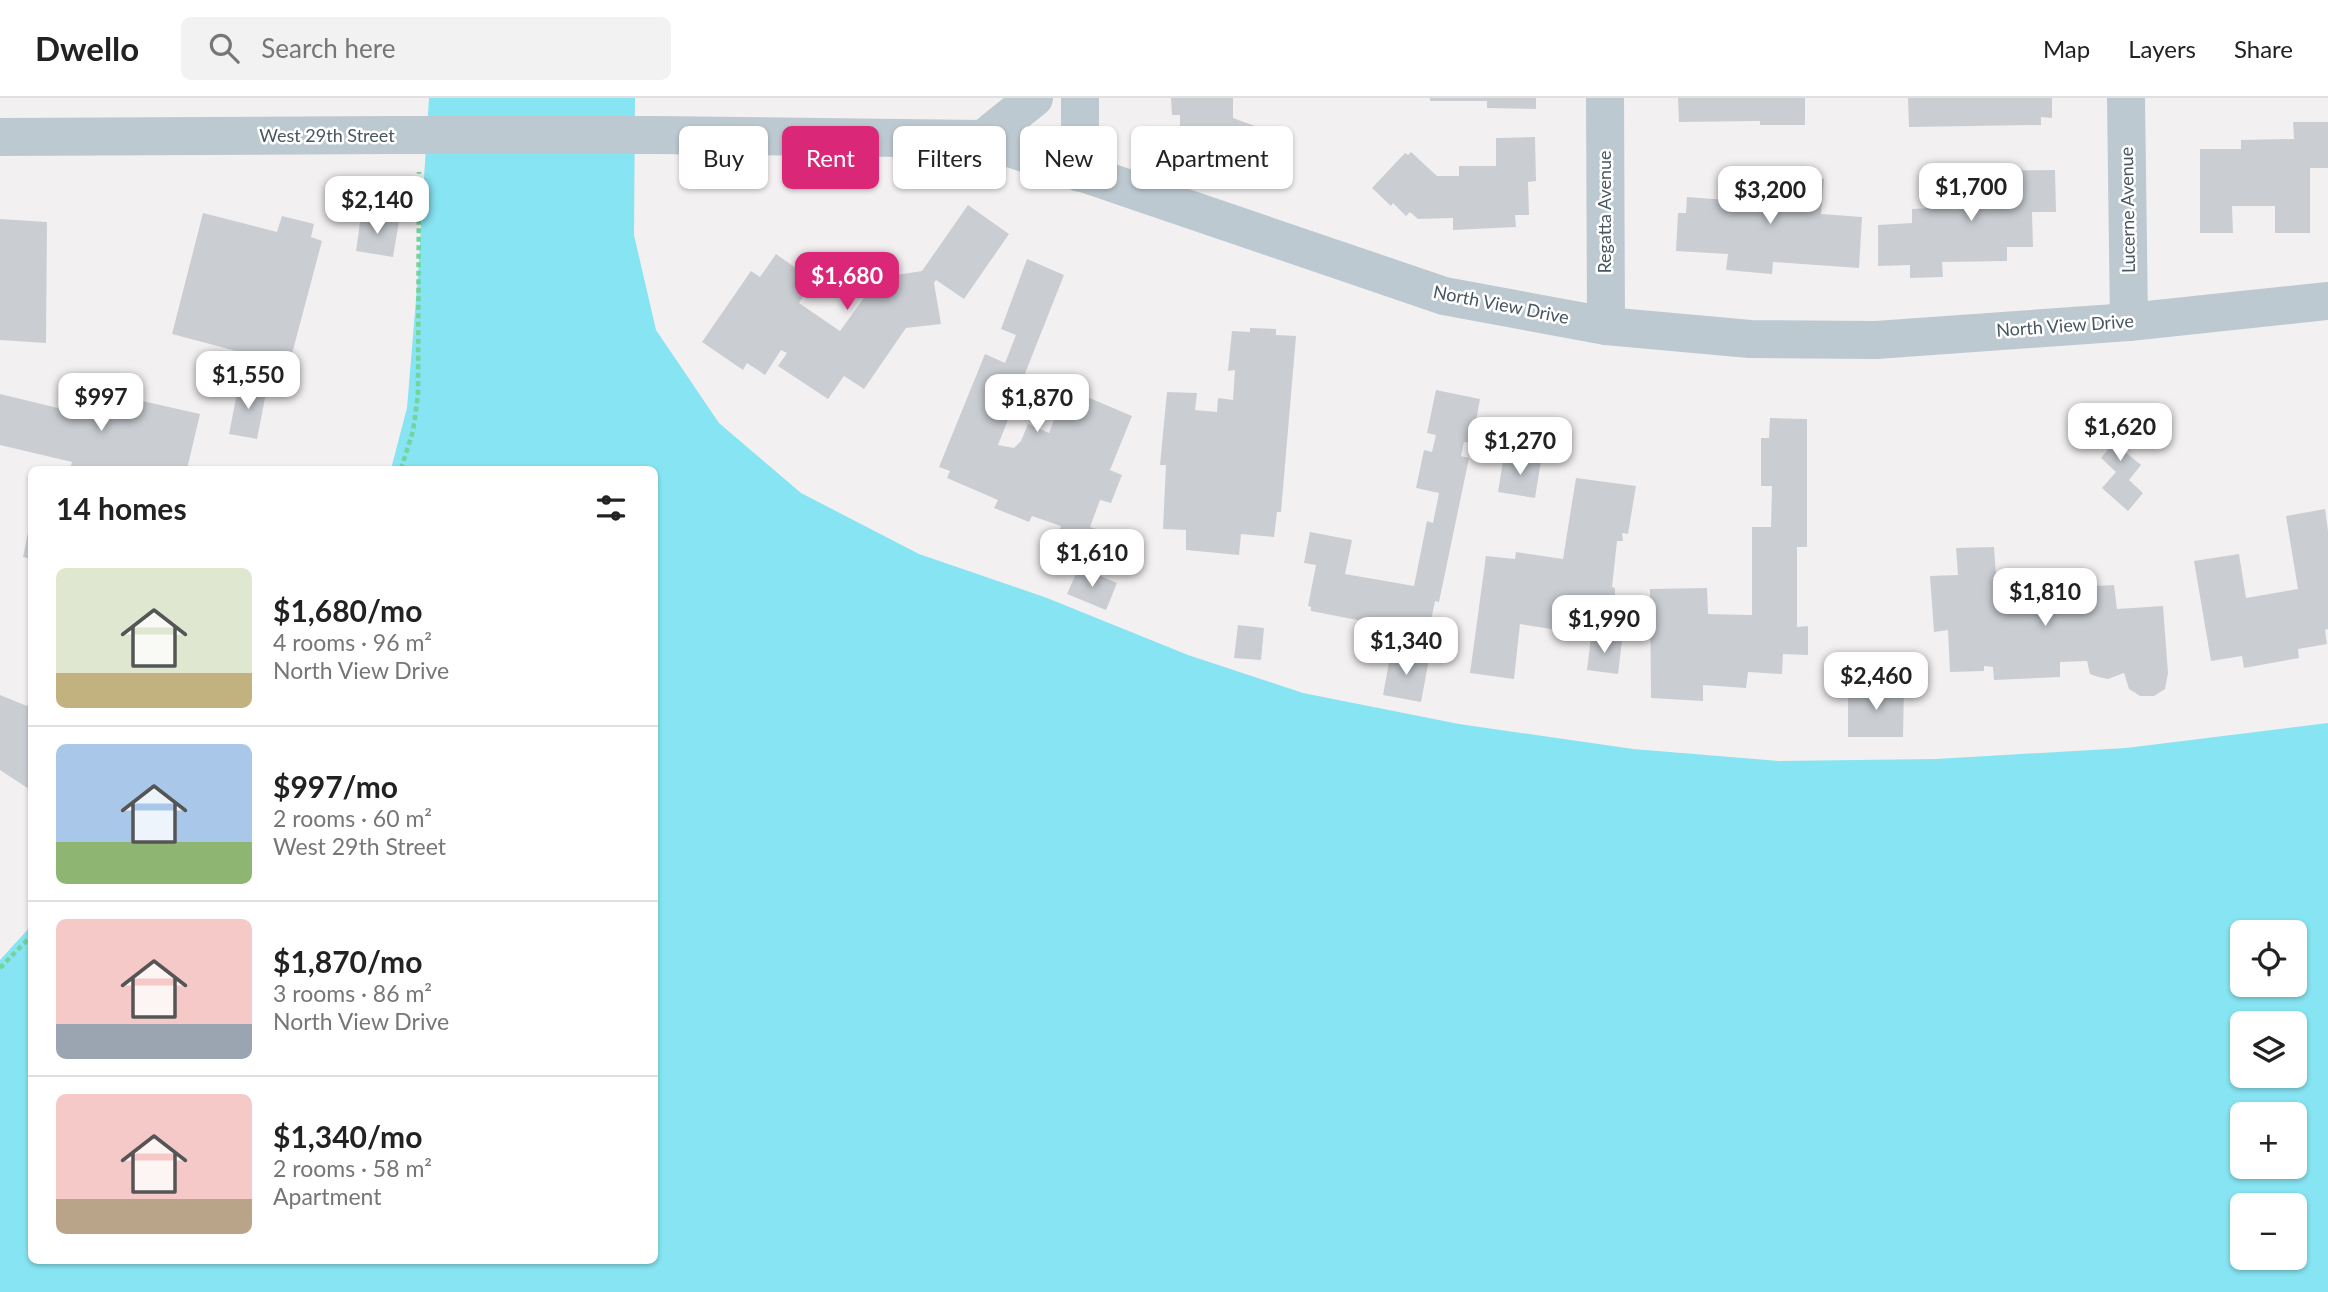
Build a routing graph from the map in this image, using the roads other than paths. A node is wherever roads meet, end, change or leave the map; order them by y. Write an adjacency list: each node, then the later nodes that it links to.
1 (1034, 98): 5 (street)
2 (1080, 98): 6 (street)
3 (1605, 98): 13 (street, Regatta Avenue)
4 (2126, 98): 12 (street, Lucerne Avenue)
5 (998, 126)
6 (1080, 126)
7 (654, 135): 8 (street, West 29th Street, bridge); 9 (street, North View Drive)
8 (0, 137)
9 (893, 137)
10 (1117, 186): 13 (street, North View Drive)
11 (2328, 301): 12 (street, North View Drive)
12 (2129, 322): 13 (street, North View Drive)
13 (1606, 326)

